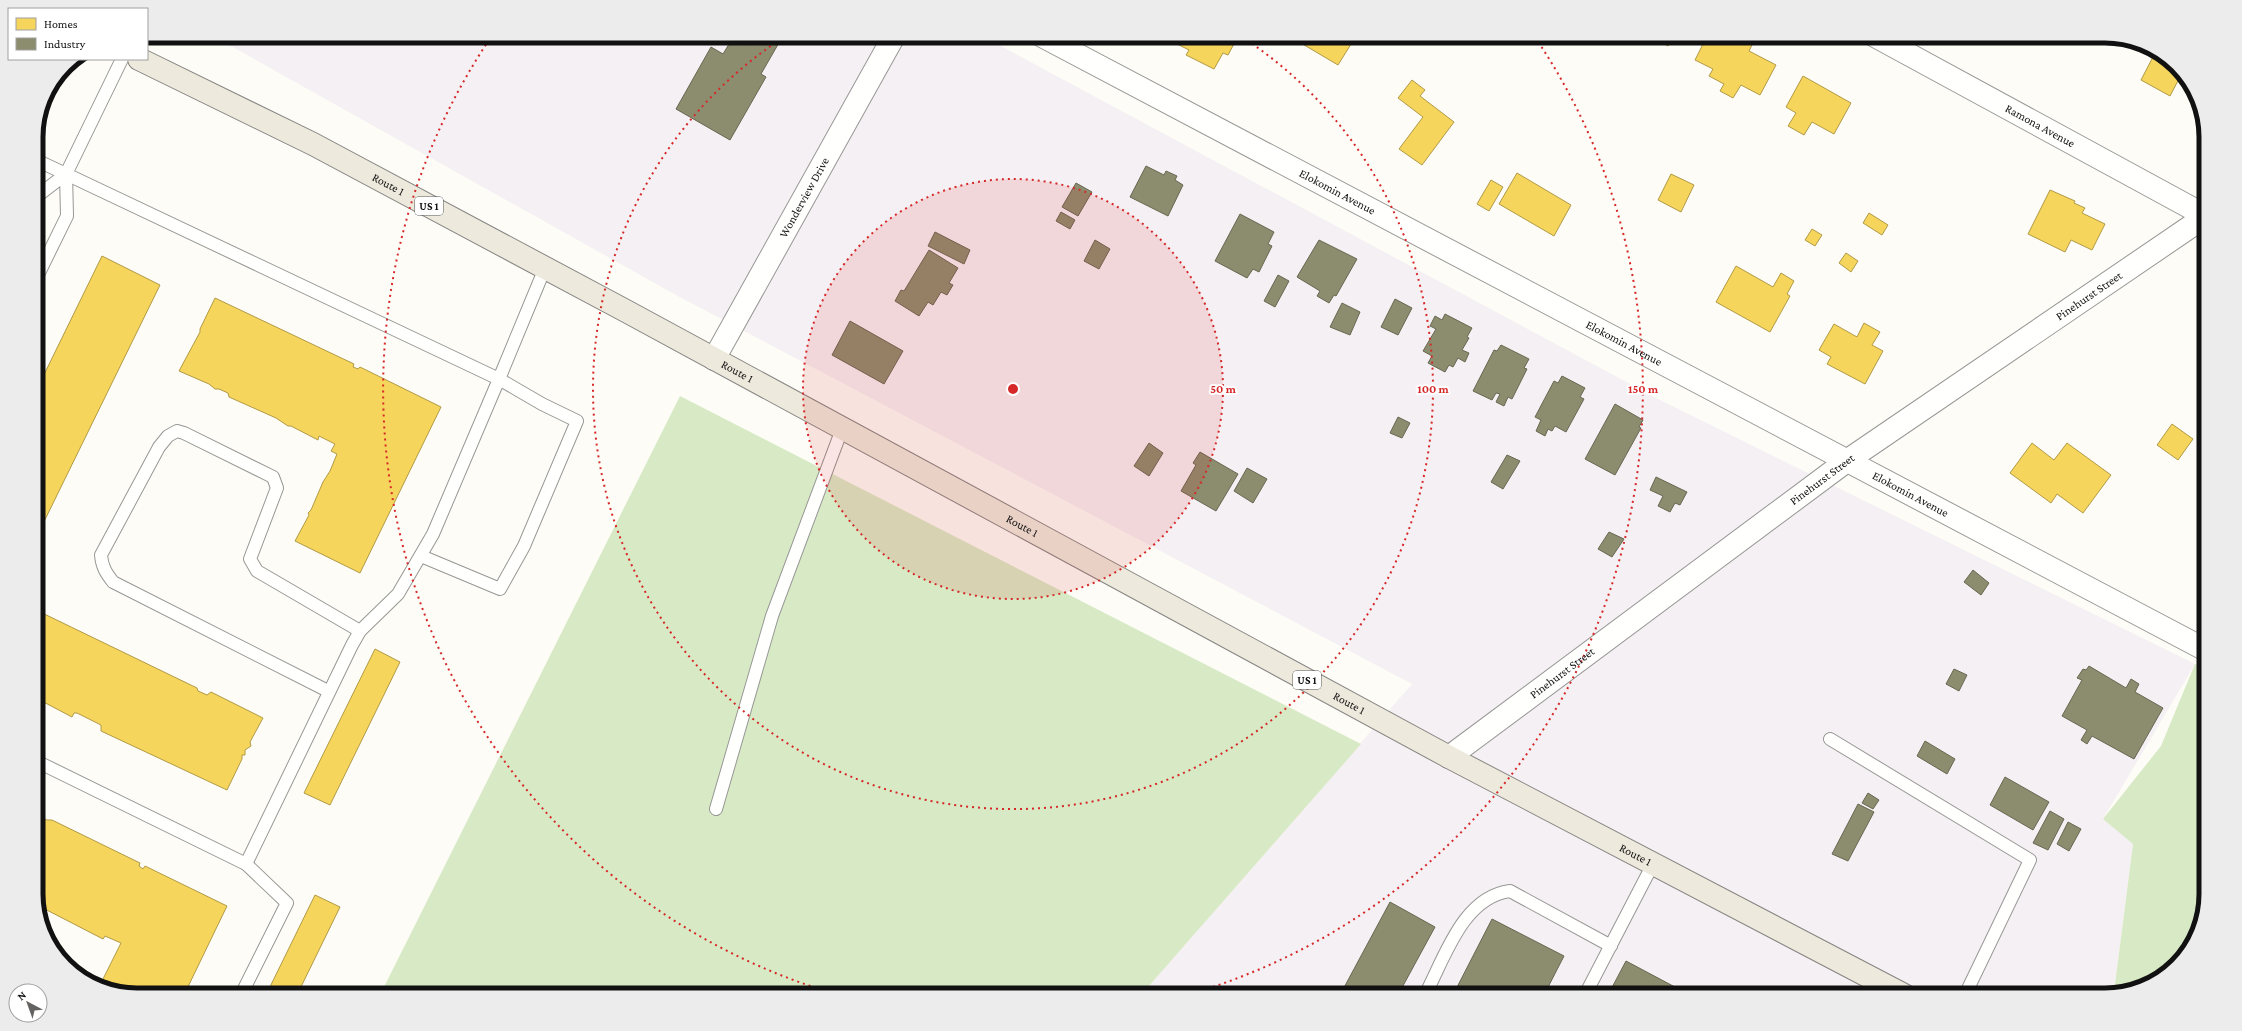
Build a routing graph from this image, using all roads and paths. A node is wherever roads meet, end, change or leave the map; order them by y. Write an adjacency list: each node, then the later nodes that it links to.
1 (890, 43): 13 (street, Wonderview Drive)
2 (1055, 43): 16 (street, Elokomin Avenue)
3 (1888, 43): 9 (street, Ramona Avenue)
4 (122, 60): 7 (lane)
5 (141, 60): 12 (main road, Route 1 / US 1)
6 (43, 163): 7 (lane)
7 (66, 174): 8 (lane); 11 (lane); 14 (lane)
8 (43, 192)
9 (2199, 212)
10 (2199, 221): 16 (street, Pinehurst Street)
11 (43, 265)
12 (545, 268): 13 (main road, Route 1 / US 1); 14 (lane)
13 (714, 358): 15 (main road, Route 1 / US 1)
14 (499, 379): 17 (lane); 17 (lane)
15 (842, 429): 22 (main road, Route 1 / US 1); 24 (lane)
16 (1848, 460): 19 (street, Elokomin Avenue); 22 (street, Pinehurst Street)
17 (421, 556): 18 (lane)
18 (360, 631): 20 (lane); 20 (lane)
19 (2199, 646)
20 (328, 691): 25 (lane)
21 (1830, 739): 32 (lane)
22 (1449, 757): 26 (main road, Route 1 / US 1)
23 (43, 764): 25 (lane)
24 (716, 809)
25 (246, 864): 28 (lane)
26 (1653, 864): 27 (lane); 31 (main road, Route 1 / US 1)
27 (1611, 946): 29 (lane); 30 (lane)
28 (245, 988)
29 (1429, 988)
30 (1589, 988)
31 (1891, 988)
32 (1968, 988)

